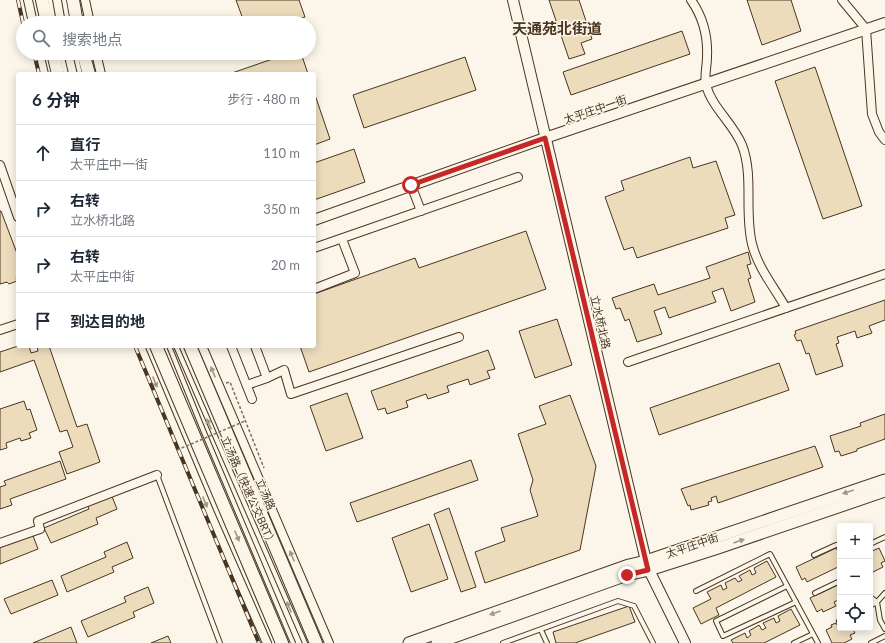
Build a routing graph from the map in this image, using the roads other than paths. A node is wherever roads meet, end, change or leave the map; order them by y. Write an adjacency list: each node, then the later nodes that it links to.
1 (28, 0): 10 (street)
2 (42, 0): 11 (main road)
3 (50, 0): 12 (lane)
4 (64, 0): 13 (lane)
5 (73, 0): 14 (main road)
6 (85, 0): 15 (street)
7 (513, 0): 31 (street, 立水桥北路)
8 (691, 0): 30 (street)
9 (842, 0): 17 (street)
10 (31, 16)
11 (45, 16)
12 (53, 16)
13 (67, 16)
14 (76, 16)
15 (88, 16)
16 (885, 23): 17 (street, 太平庄中一街)
17 (866, 29): 30 (street, 太平庄中一街); 32 (street)
18 (41, 60): 24 (street)
19 (55, 60): 25 (main road)
20 (63, 60): 26 (lane)
21 (77, 60): 27 (lane)
22 (85, 60): 28 (main road)
23 (98, 60): 29 (street)
24 (44, 72)
25 (58, 72)
26 (66, 72)
27 (80, 72)
28 (88, 72)
29 (101, 72)
30 (706, 84): 31 (street, 太平庄中一街); 43 (street)
31 (545, 138): 35 (street, 太平庄中一街); 67 (street, 立水桥北路)
32 (885, 140)
33 (0, 164): 36 (street)
34 (518, 177): 37 (street)
35 (411, 185): 37 (street); 38 (street, 太平庄中一街)
36 (16, 211)
37 (421, 211): 39 (street)
38 (316, 219)
39 (342, 238): 40 (street); 42 (street)
40 (316, 247)
41 (885, 274): 43 (street)
42 (316, 288)
43 (786, 308): 55 (street)
44 (16, 325): 45 (street)
45 (0, 330)
46 (459, 337): 56 (street)
47 (141, 348): 82 (street, one-way to 82)
48 (157, 348): 83 (main road, one-way to 83)
49 (170, 348): 84 (lane, 立汤路（快速公交BRT）)
50 (177, 348): 85 (lane, 立汤路（快速公交BRT）, one-way to 50)
51 (191, 348): 86 (main road, 立汤路)
52 (203, 348): 87 (street, 立汤路, one-way to 52)
53 (232, 348): 57 (street)
54 (256, 348): 56 (street)
55 (628, 362)
56 (267, 378): 57 (street)
57 (247, 385): 58 (street)
58 (252, 399)
59 (156, 475): 63 (street); 81 (lane)
60 (885, 480): 67 (main road, 太平庄中街, one-way to 67)
61 (885, 491): 67 (main road, 太平庄中街, one-way to 61)
62 (885, 537): 64 (lane)
63 (0, 543)
64 (873, 543)
65 (837, 545): 66 (lane)
66 (814, 555)
67 (647, 566): 88 (main road, 太平庄中街, one-way to 88); 89 (main road, 太平庄中街); 93 (street, 立水桥北路)
68 (837, 582): 71 (lane)
69 (787, 586): 70 (lane); 74 (lane); 74 (lane)
70 (696, 591)
71 (815, 593)
72 (885, 593): 75 (lane)
73 (873, 600): 75 (lane)
74 (796, 602): 79 (lane)
75 (876, 602): 76 (lane); 77 (lane)
76 (873, 604)
77 (885, 629)
78 (541, 630): 90 (lane); 91 (lane); 92 (lane)
79 (813, 634): 94 (lane); 95 (lane)
80 (885, 636): 96 (lane)
81 (220, 643)
82 (267, 643)
83 (282, 643)
84 (293, 643)
85 (305, 643)
86 (316, 643)
87 (330, 643)
88 (409, 643)
89 (437, 643)
90 (502, 643)
91 (547, 643)
92 (653, 643)
93 (685, 643)
94 (794, 643)
95 (818, 643)
96 (871, 643)

